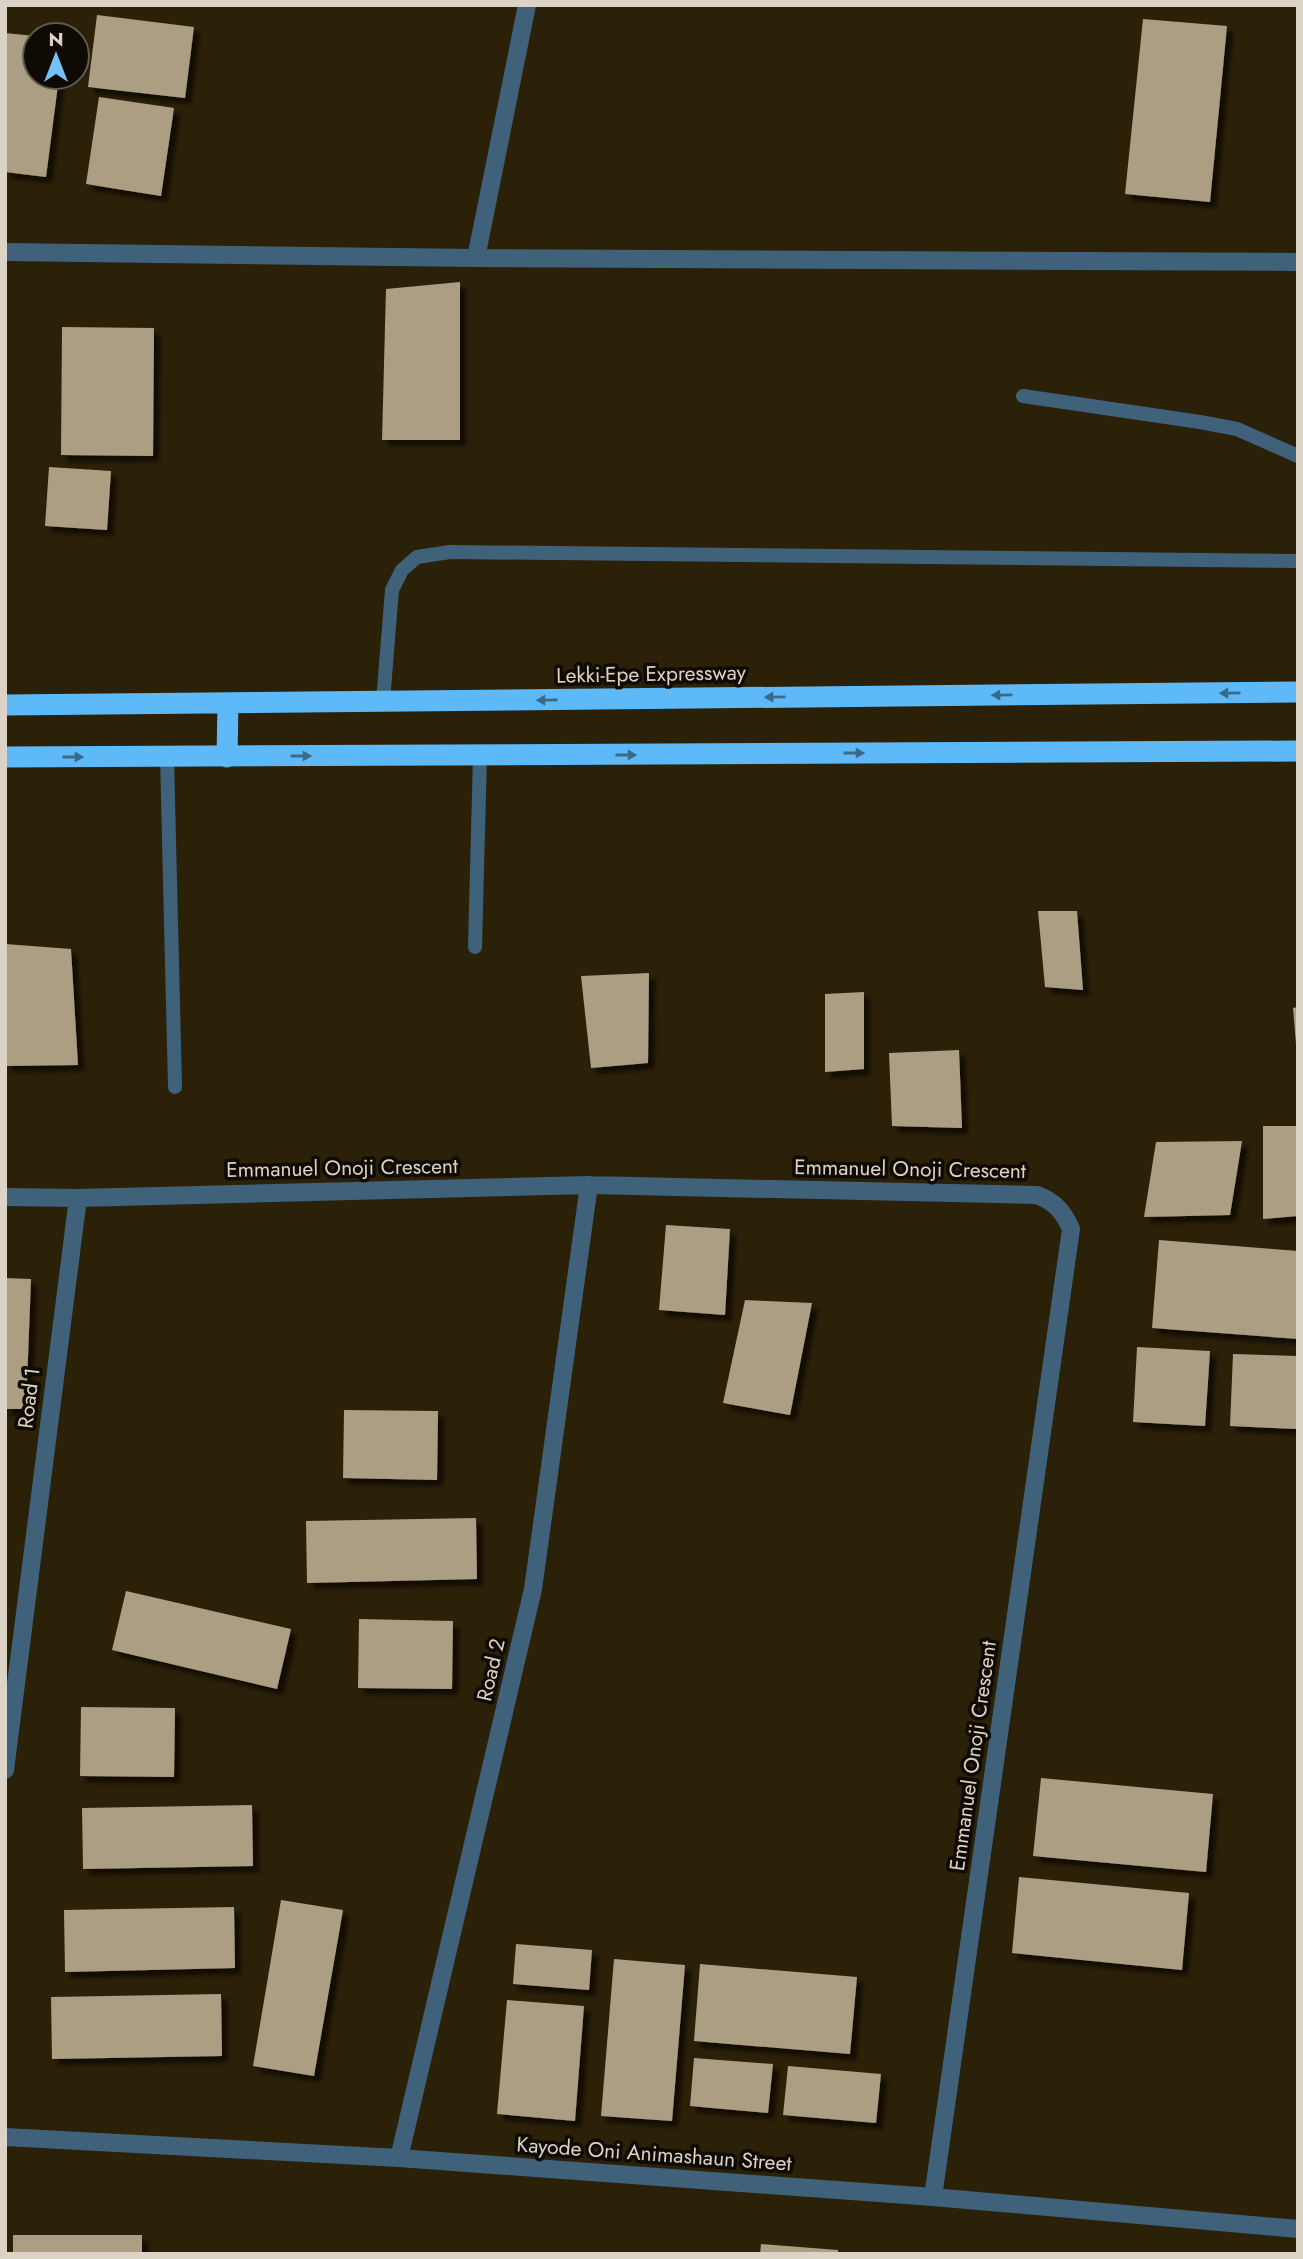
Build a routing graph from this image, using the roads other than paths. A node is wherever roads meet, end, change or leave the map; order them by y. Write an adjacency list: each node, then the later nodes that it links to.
1 (527, 5): 3 (street)
2 (5, 252): 3 (street)
3 (476, 258): 4 (street)
4 (1298, 262)
5 (1023, 396): 6 (lane)
6 (1298, 456)
7 (1298, 561): 9 (lane)
8 (1298, 692): 9 (highway, Lekki-Epe Expressway, one-way to 9)
9 (383, 701): 10 (highway, Lekki-Epe Expressway)
10 (228, 703): 11 (highway, Lekki-Epe Expressway); 16 (highway)
11 (5, 705)
12 (1298, 751): 13 (highway, one-way to 12)
13 (480, 755): 16 (highway, one-way to 13); 17 (lane)
14 (5, 757): 15 (highway, one-way to 15)
15 (167, 757): 16 (highway); 18 (lane)
16 (227, 757)
17 (475, 947)
18 (176, 1087)
19 (589, 1185): 21 (street, Emmanuel Onoji Crescent); 24 (street, Road 2); 25 (street, Emmanuel Onoji Crescent)
20 (5, 1197): 21 (street, Emmanuel Onoji Crescent)
21 (78, 1198): 22 (street, Road 1)
22 (5, 1770)
23 (5, 2137): 24 (street, Kayode Oni Animashaun Street)
24 (399, 2158): 25 (street, Kayode Oni Animashaun Street)
25 (933, 2197): 26 (street, Kayode Oni Animashaun Street)
26 (1298, 2229)

